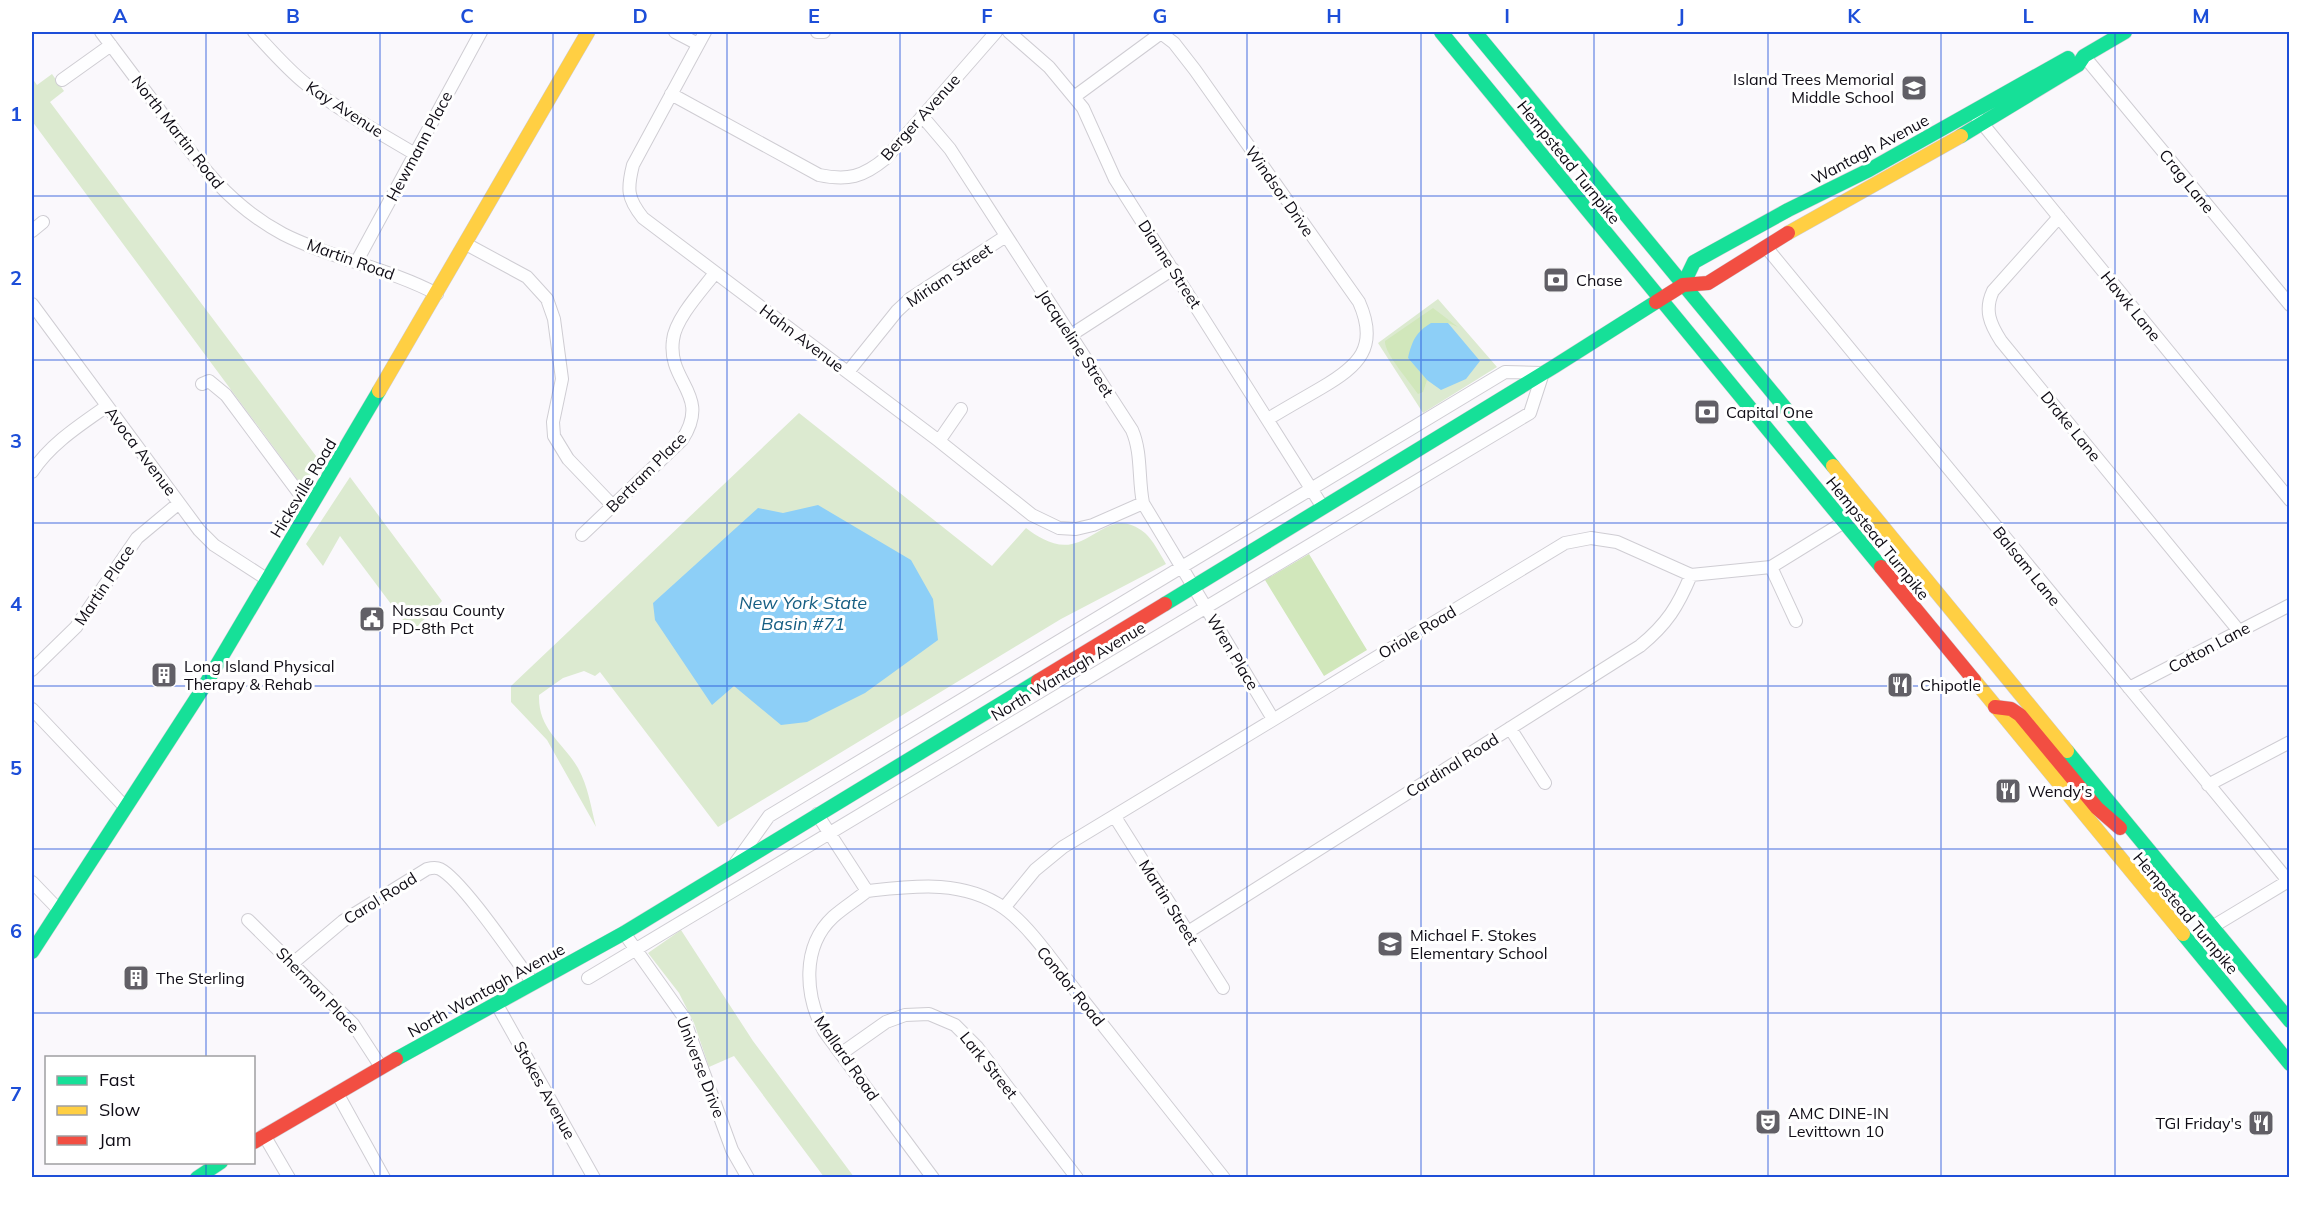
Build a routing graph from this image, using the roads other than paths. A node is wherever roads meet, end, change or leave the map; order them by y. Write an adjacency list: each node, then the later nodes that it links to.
1 (101, 32): 15 (street, North Martin Road)
2 (255, 32): 22 (street, Kay Avenue)
3 (481, 32): 22 (street, Hewmann Place)
4 (588, 32): 28 (main road, Hicksville Road)
5 (675, 32): 14 (street)
6 (705, 32): 14 (street, Hahn Avenue)
7 (817, 32): 8 (street)
8 (824, 32)
9 (996, 32): 20 (street, Berger Avenue)
10 (1009, 32): 19 (street, Dianne Street)
11 (1441, 32): 35 (main road, Hempstead Turnpike)
12 (1475, 32): 33 (main road, Hempstead Turnpike)
13 (2125, 32): 16 (main road, Wantagh Avenue)
14 (698, 44): 18 (street, Hahn Avenue)
15 (111, 45): 17 (street); 25 (street, North Martin Road)
16 (2084, 56): 21 (main road, Wantagh Avenue); 36 (street, Crag Lane)
17 (62, 80)
18 (671, 94): 20 (street, Berger Avenue); 32 (street, Hahn Avenue)
19 (1074, 97): 31 (street, Dianne Street); 44 (street, Windsor Drive)
20 (922, 116): 27 (street, Jacqueline Street)
21 (1977, 117): 23 (street, Hawk Lane); 29 (main road, Wantagh Avenue); 33 (main road, Wantagh Avenue)
22 (415, 154): 30 (street, Hewmann Place)
23 (2059, 217): 48 (street, Hawk Lane); 65 (street, Drake Lane)
24 (43, 222): 26 (street)
25 (265, 223): 30 (street, Martin Road)
26 (32, 231)
27 (1006, 236): 38 (street, Jacqueline Street); 39 (street, Miriam Street)
28 (466, 244): 34 (main road, Hicksville Road); 51 (street)
29 (1766, 247): 33 (main road, Wantagh Avenue); 67 (street, Balsam Lane)
30 (357, 261): 34 (street, Martin Road)
31 (1173, 269): 38 (street); 44 (street, Dianne Street)
32 (715, 273): 39 (street, Hahn Avenue); 51 (street, Bertram Place)
33 (1683, 285): 35 (main road, Wantagh Avenue); 53 (main road, Hempstead Turnpike)
34 (437, 294): 54 (main road, Hicksville Road)
35 (1661, 298): 40 (main road, North Wantagh Avenue); 55 (main road, Hempstead Turnpike)
36 (2289, 305)
37 (32, 307): 42 (street, Avoca Avenue)
38 (1071, 335): 49 (street, Jacqueline Street)
39 (848, 372): 45 (street, Hahn Avenue)
40 (1543, 374): 47 (street, North Wantagh Avenue); 52 (main road, North Wantagh Avenue); 63 (street, North Wantagh Avenue)
41 (202, 384): 54 (street)
42 (106, 406): 46 (street); 50 (street, Avoca Avenue)
43 (962, 409): 45 (street)
44 (1268, 419): 47 (street, Dianne Street)
45 (939, 441): 49 (street, Hahn Avenue)
46 (32, 472)
47 (1311, 489): 52 (street, Dianne Street); 57 (street, North Wantagh Avenue)
48 (2289, 500)
49 (1143, 502): 57 (street, Jacqueline Street)
50 (179, 503): 60 (street, Avoca Avenue); 66 (street, Martin Place)
51 (612, 506): 56 (street, Bertram Place)
52 (1322, 506): 61 (main road, North Wantagh Avenue)
53 (1865, 506): 55 (street, Oriole Road); 68 (main road, Hempstead Turnpike)
54 (310, 508): 60 (main road, Hicksville Road)
55 (1844, 522): 58 (street, Oriole Road); 69 (main road, Hempstead Turnpike)
56 (582, 535)
57 (1181, 567): 61 (street, Jacqueline Street); 81 (street, North Wantagh Avenue)
58 (1771, 567): 59 (street, Oriole Road); 64 (street)
59 (1691, 575): 71 (street, Oriole Road); 72 (street, Cardinal Road)
60 (268, 580): 76 (main road, Hicksville Road)
61 (1192, 586): 63 (street, Wren Place); 77 (main road, North Wantagh Avenue)
62 (2289, 605): 65 (street, Cotton Lane)
63 (1205, 608): 71 (street, Wren Place); 79 (street, North Wantagh Avenue)
64 (1796, 621)
65 (2239, 631): 67 (street, Cotton Lane)
66 (32, 670)
67 (2129, 688): 75 (street, Balsam Lane)
68 (2017, 690): 69 (main road); 80 (main road, Hempstead Turnpike)
69 (1995, 707): 80 (main road); 91 (main road, Hempstead Turnpike)
70 (32, 709): 76 (street)
71 (1273, 719): 78 (street, Oriole Road)
72 (1510, 728): 74 (street); 89 (street, Cardinal Road)
73 (2289, 742): 75 (street)
74 (1545, 783)
75 (2208, 784): 83 (street, Balsam Lane)
76 (125, 807): 86 (main road, Hicksville Road)
77 (817, 814): 79 (street); 81 (main road, North Wantagh Avenue)
78 (1115, 817): 85 (street, Oriole Road); 89 (street, Martin Street)
79 (829, 833): 84 (street); 92 (street, North Wantagh Avenue)
80 (2148, 850): 88 (main road, Hempstead Turnpike)
81 (733, 866): 90 (main road, North Wantagh Avenue)
82 (32, 882): 86 (street)
83 (2289, 882): 88 (street)
84 (867, 891): 85 (street, Condor Road); 100 (street, Mallard Road)
85 (1004, 908): 113 (street, Condor Road)
86 (59, 909): 93 (main road, Hicksville Road)
87 (248, 920): 94 (street, Sherman Place)
88 (2212, 927): 91 (street); 99 (main road, Hempstead Turnpike)
89 (1188, 932): 97 (street, Martin Street)
90 (624, 933): 92 (street, Universe Drive); 96 (main road, North Wantagh Avenue)
91 (2191, 943): 101 (main road, Hempstead Turnpike)
92 (636, 950): 95 (street, North Wantagh Avenue); 110 (street, Universe Drive)
93 (32, 952)
94 (293, 963): 96 (street, Carol Road); 102 (street, Sherman Place)
95 (588, 978)
96 (532, 983): 98 (main road, North Wantagh Avenue)
97 (1223, 988)
98 (496, 1003): 102 (main road, North Wantagh Avenue); 109 (street, Stokes Avenue)
99 (2289, 1021)
100 (842, 1053): 111 (street, Mallard Road); 112 (street, Lark Street)
101 (2289, 1064)
102 (381, 1067): 103 (main road, North Wantagh Avenue)
103 (336, 1093): 104 (main road, North Wantagh Avenue); 108 (street)
104 (259, 1138): 107 (street)
105 (218, 1164): 106 (main road)
106 (197, 1178)
107 (289, 1178)
108 (384, 1178)
109 (594, 1178)
110 (748, 1178)
111 (933, 1178)
112 (1077, 1178)
113 (1224, 1178)

